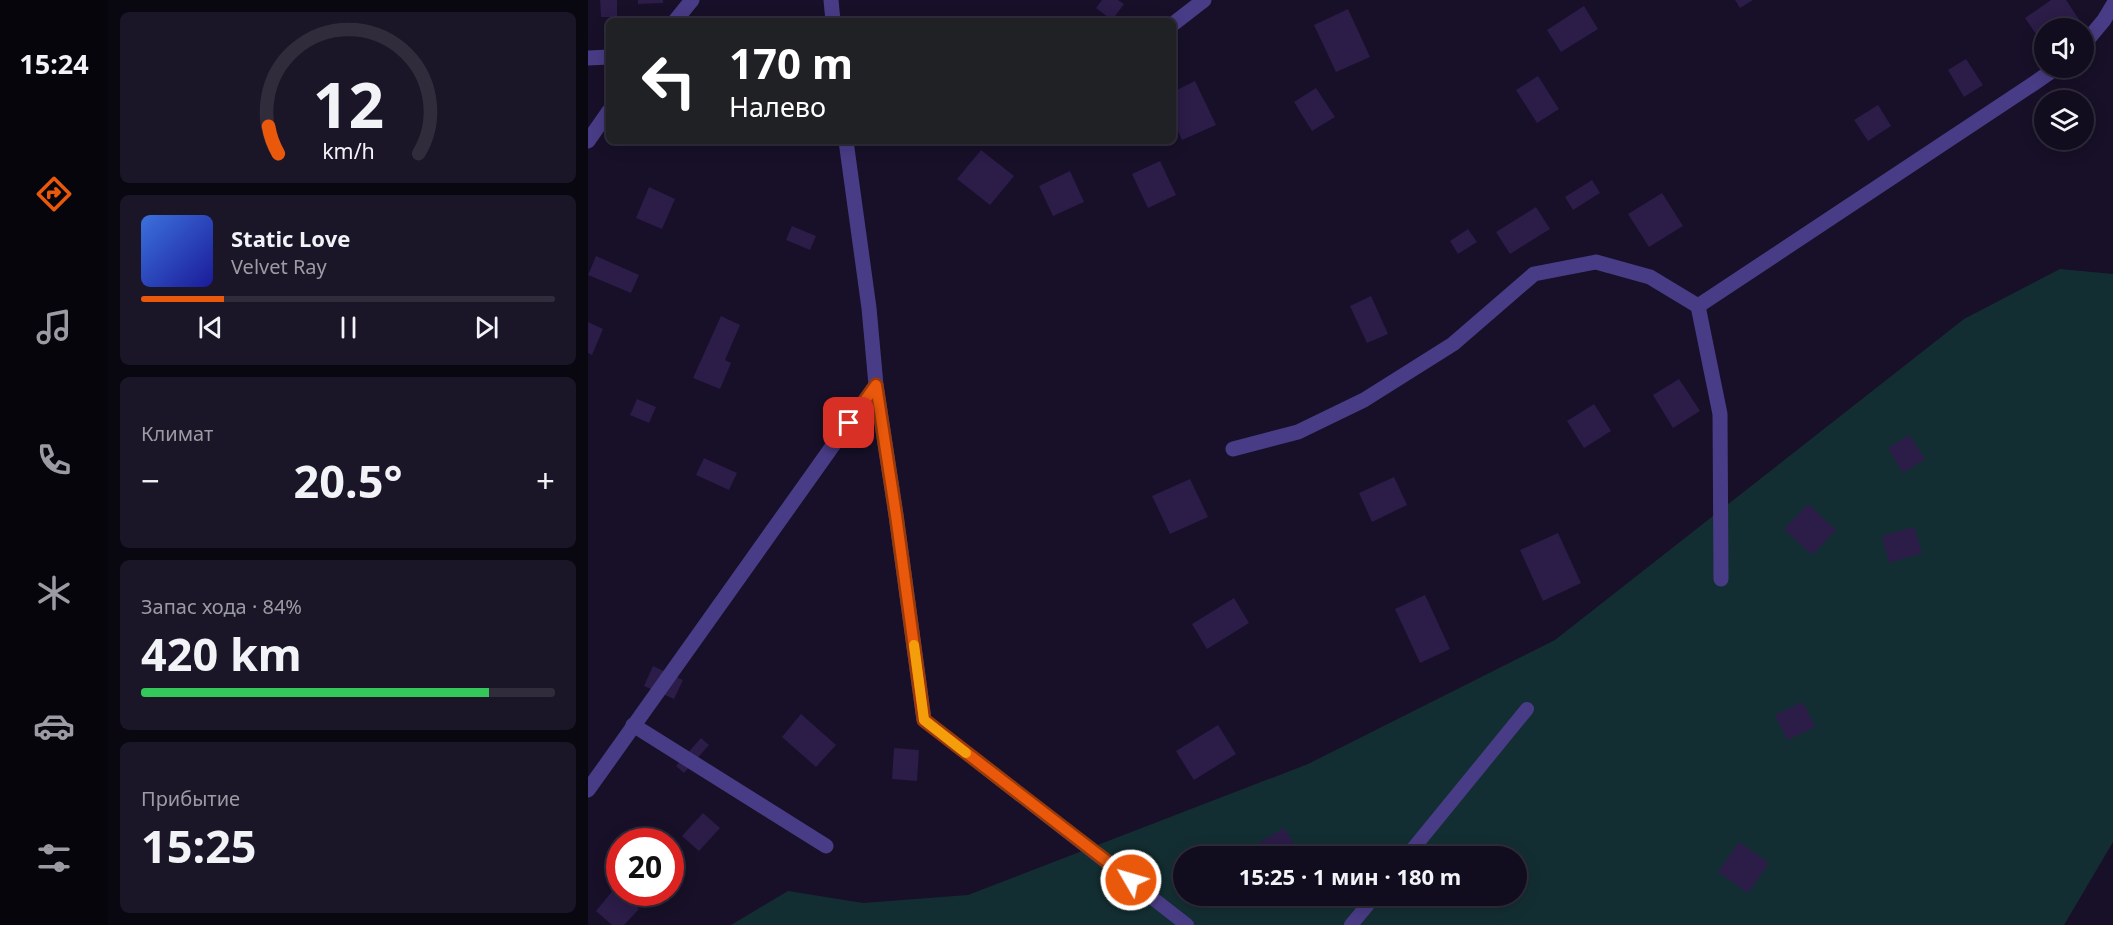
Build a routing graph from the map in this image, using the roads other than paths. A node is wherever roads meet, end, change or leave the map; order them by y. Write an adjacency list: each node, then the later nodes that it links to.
1 (693, 0): 5 (street)
2 (831, 0): 6 (street)
3 (1204, 0): 7 (street)
4 (2113, 5): 8 (street)
5 (678, 18)
6 (833, 18)
7 (1176, 22)
8 (2094, 32)
9 (588, 57): 10 (street)
10 (606, 57)
11 (2042, 78): 15 (street)
12 (606, 115): 13 (street)
13 (588, 141)
14 (846, 144): 16 (street)
15 (1698, 306): 17 (street); 18 (street)
16 (876, 385): 20 (street); 21 (street)
17 (1233, 449)
18 (1721, 579)
19 (1527, 709): 24 (lane)
20 (924, 720): 26 (lane)
21 (633, 725): 22 (street); 23 (street)
22 (588, 790)
23 (826, 846)
24 (1415, 846)
25 (1367, 906): 27 (lane)
26 (1188, 925)
27 (1351, 925)

